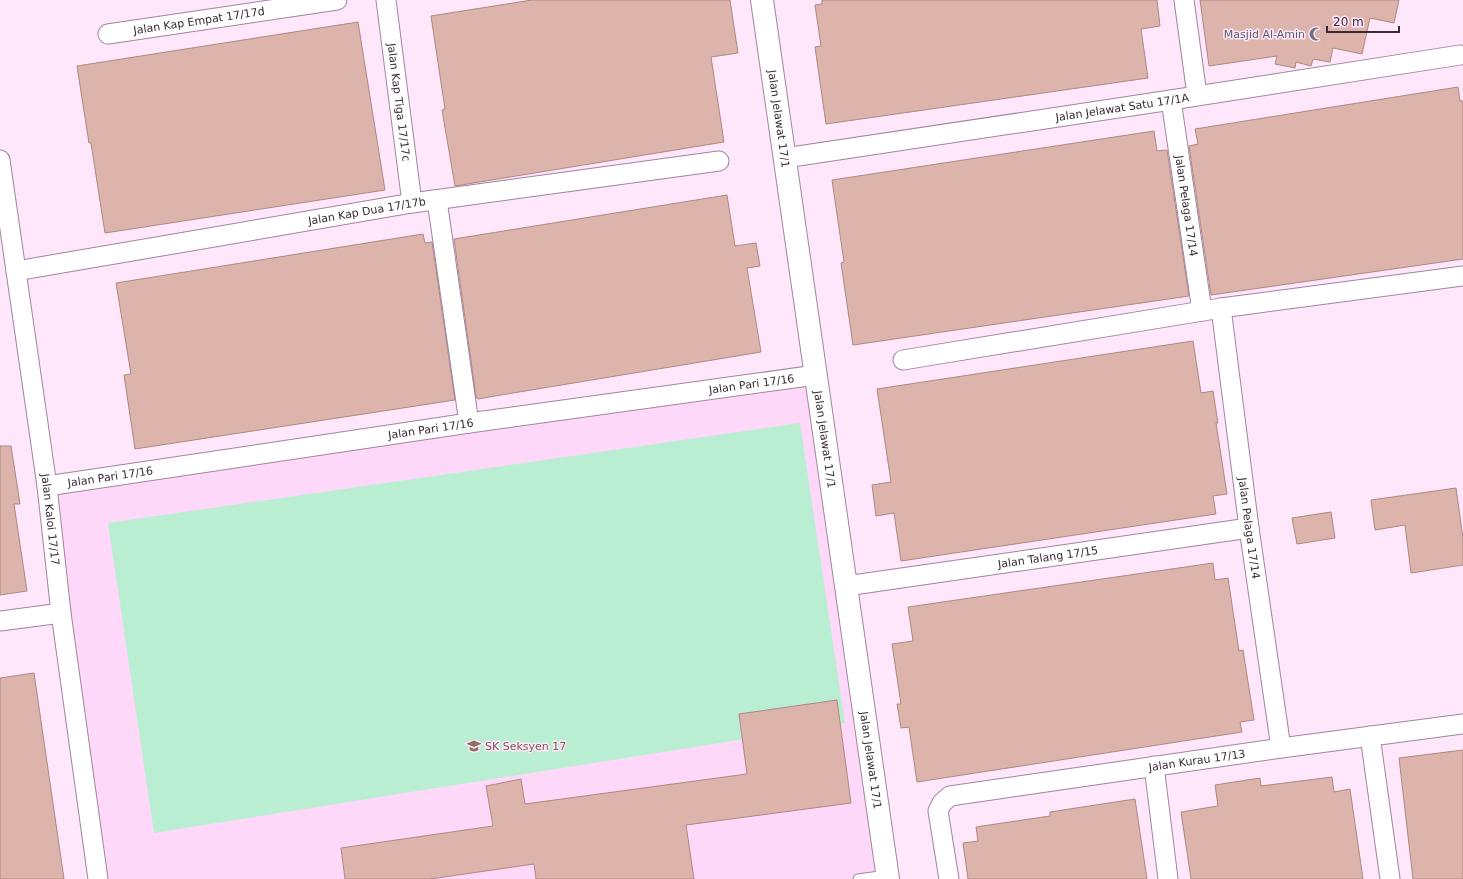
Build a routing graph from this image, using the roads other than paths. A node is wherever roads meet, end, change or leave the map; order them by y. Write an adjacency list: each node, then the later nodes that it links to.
1 (337, 0): 5 (street, Jalan Kap Empat 17/17d)
2 (386, 0): 13 (street, Jalan Kap Tiga 17/17c)
3 (762, 0): 9 (street, Jalan Jelawat 17/1)
4 (1184, 0): 7 (street)
5 (108, 34)
6 (1460, 55): 7 (street, Jalan Jelawat Satu 17/1A)
7 (1197, 95): 8 (street, Jalan Jelawat Satu 17/1A)
8 (1171, 100): 9 (street, Jalan Jelawat Satu 17/1A); 17 (street, Jalan Pelaga 17/14)
9 (785, 158): 19 (street, Jalan Jelawat 17/1)
10 (0, 160): 14 (street, Jalan Kaloi 17/17)
11 (719, 161): 12 (street, Jalan Kap Dua 17/17b)
12 (437, 200): 13 (street, Jalan Kap Dua 17/17b); 20 (street)
13 (412, 203): 14 (street, Jalan Kap Dua 17/17b)
14 (16, 271): 21 (street, Jalan Kaloi 17/17)
15 (1463, 276): 16 (street)
16 (1221, 308): 17 (street); 22 (street, Jalan Pelaga 17/14)
17 (1202, 311): 18 (street)
18 (903, 360)
19 (816, 375): 20 (street, Jalan Pari 17/16); 23 (street, Jalan Jelawat 17/1)
20 (469, 423): 21 (street, Jalan Pari 17/16)
21 (47, 486): 24 (street, Jalan Kaloi 17/17)
22 (1249, 528): 23 (street, Jalan Talang 17/15); 28 (street, Jalan Pelaga 17/14)
23 (846, 586): 30 (street, Jalan Jelawat 17/1)
24 (61, 613): 25 (street); 31 (street, Jalan Kaloi 17/17)
25 (0, 621)
26 (1463, 724): 27 (street, Jalan Kurau 17/13)
27 (1370, 736): 28 (street, Jalan Kurau 17/13); 35 (street)
28 (1281, 748): 29 (street, Jalan Kurau 17/13)
29 (1154, 766): 33 (street, Jalan Kurau 17/13); 34 (street)
30 (887, 877): 32 (lane)
31 (98, 879)
32 (858, 879)
33 (949, 879)
34 (1168, 879)
35 (1390, 879)

